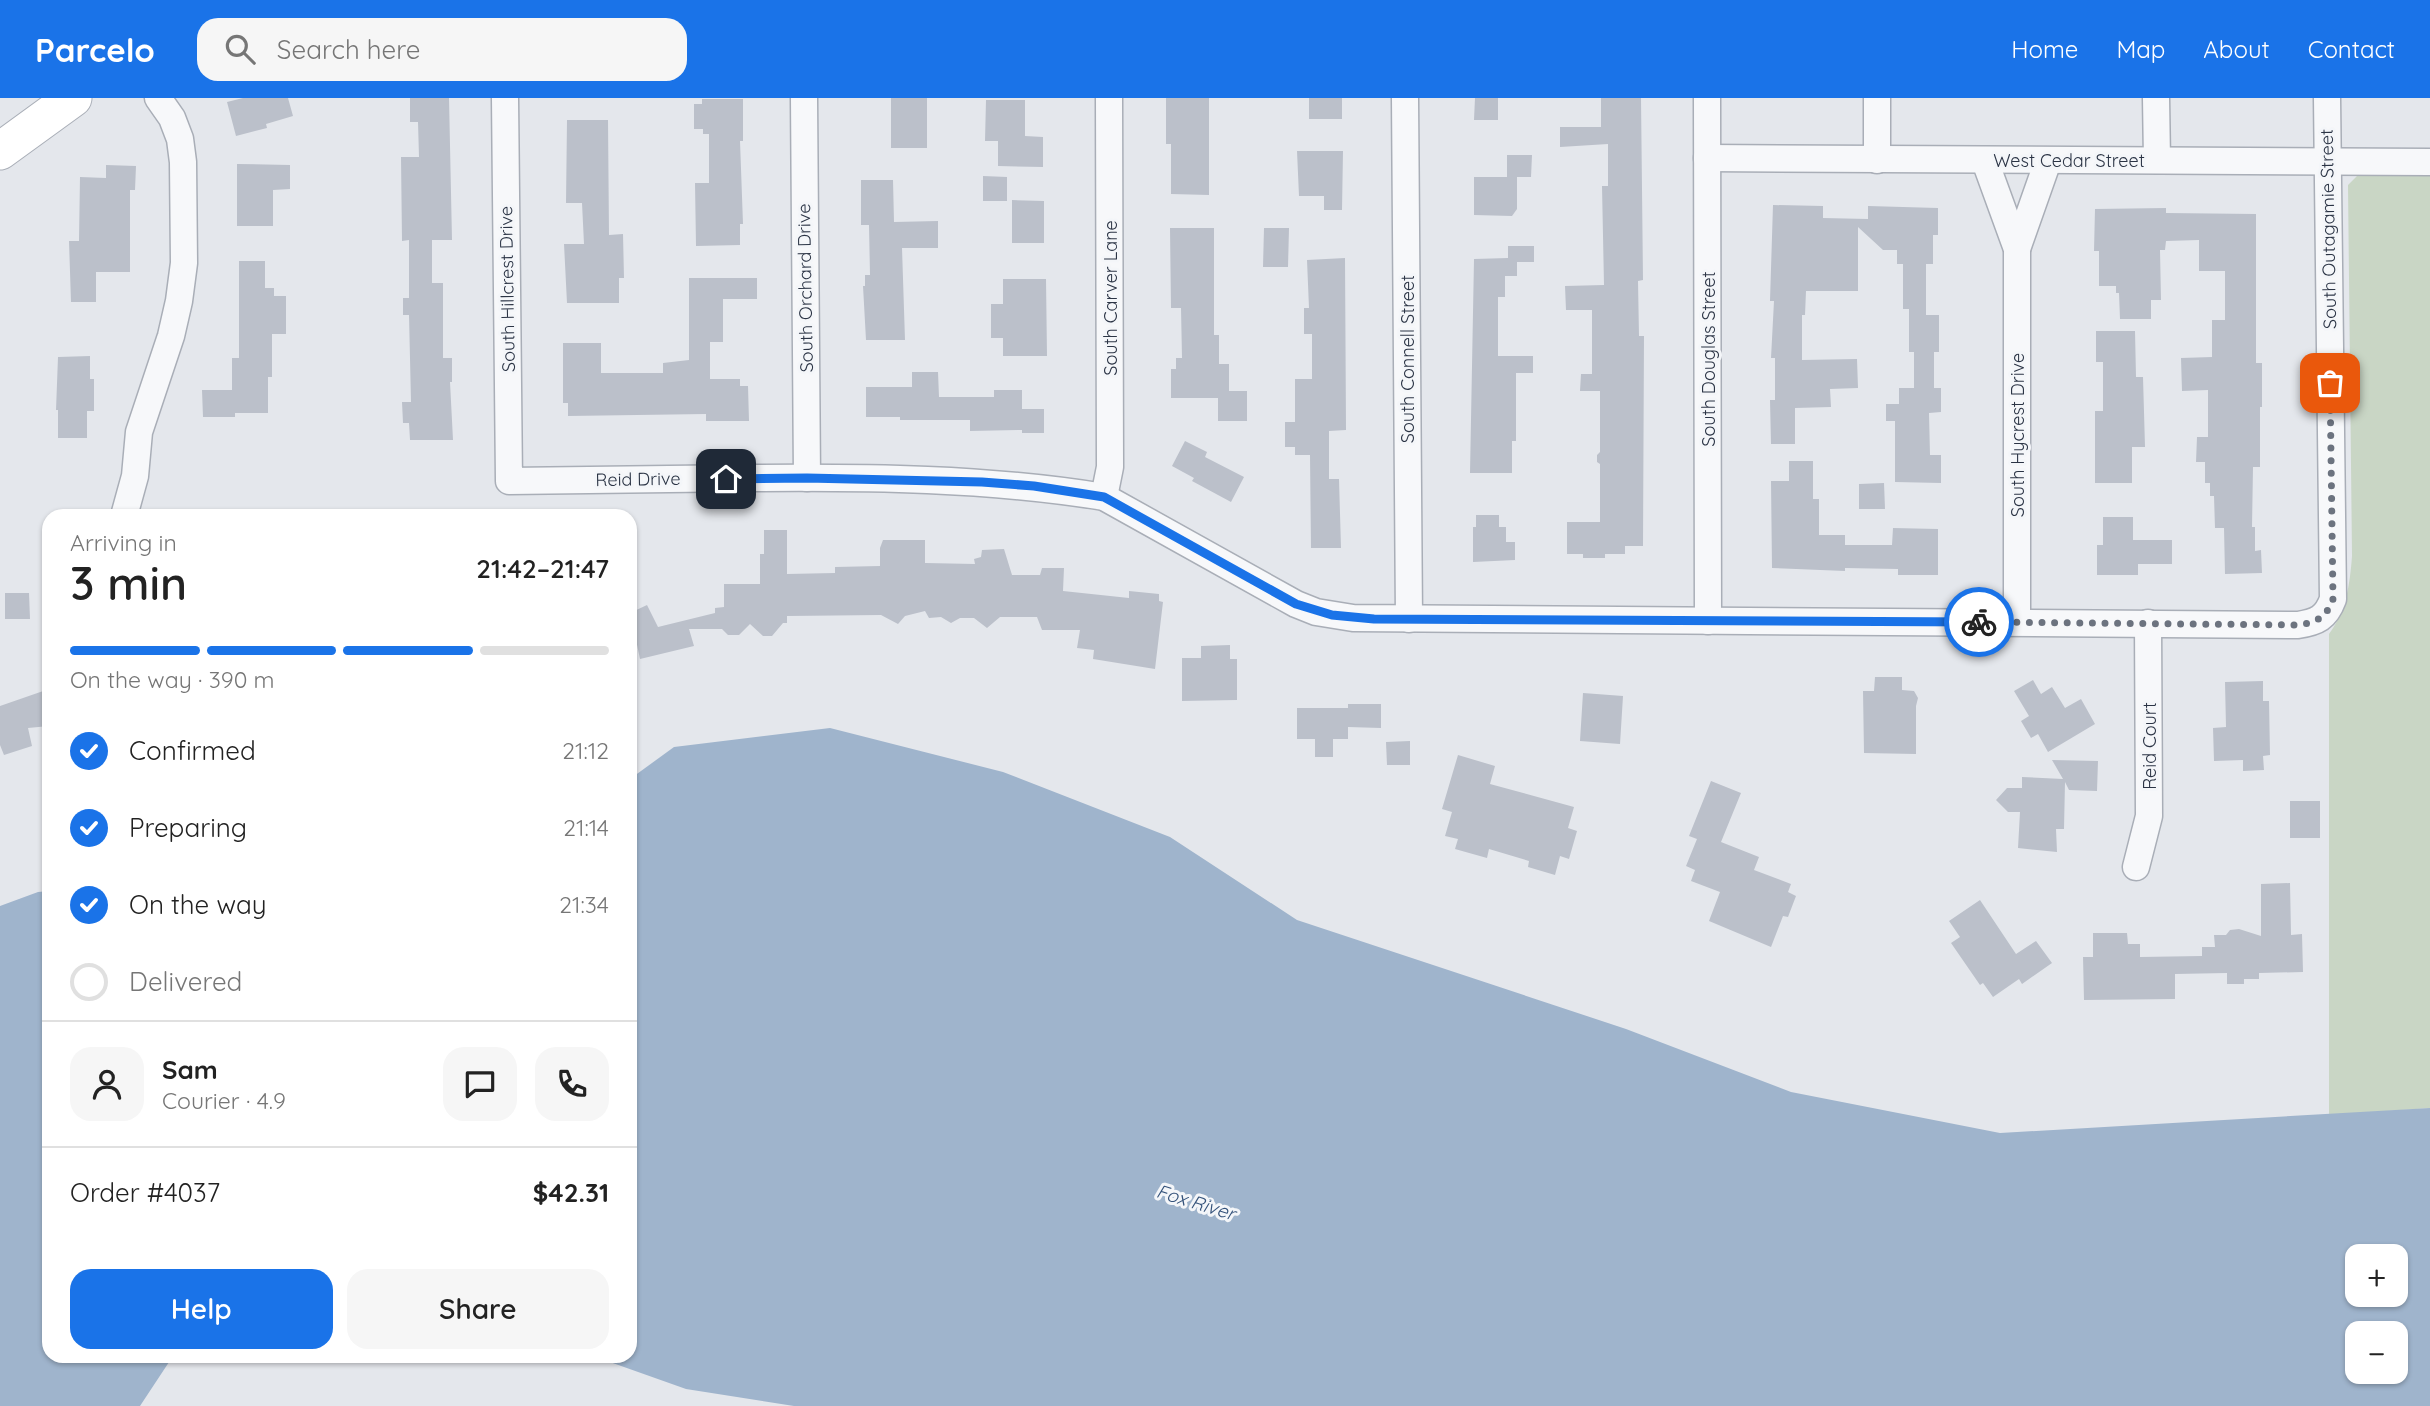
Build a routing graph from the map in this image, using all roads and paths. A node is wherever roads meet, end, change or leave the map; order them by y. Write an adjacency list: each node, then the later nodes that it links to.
1 (73, 98): 11 (main road)
2 (158, 98): 23 (street)
3 (505, 98): 21 (street, South Hillcrest Drive)
4 (804, 98): 20 (street, South Orchard Drive)
5 (1109, 98): 22 (street, South Carver Lane)
6 (1405, 98): 25 (street, South Connell Street)
7 (1707, 98): 12 (street, South Douglas Street)
8 (1877, 98): 13 (street)
9 (2156, 98): 14 (street)
10 (2327, 98): 17 (street, South Outagamie Street)
11 (0, 151)
12 (1707, 159): 13 (street, West Cedar Street); 26 (street, South Douglas Street)
13 (1877, 160): 15 (street, West Cedar Street)
14 (2157, 160): 16 (street, West Cedar Street); 17 (street, West Cedar Street)
15 (1985, 161): 16 (street, West Cedar Street); 19 (street, South Hycrest Drive)
16 (2049, 161): 19 (street, South Hycrest Drive)
17 (2327, 161): 18 (street, West Cedar Street); 24 (street, South Outagamie Street)
18 (2430, 162)
19 (2017, 249): 27 (street, South Hycrest Drive)
20 (807, 478): 21 (street, Reid Drive); 22 (street, Reid Drive)
21 (509, 481)
22 (1104, 497): 25 (street, Reid Drive)
23 (126, 509)
24 (2328, 612): 28 (street, Reid Drive)
25 (1409, 619): 26 (street, Reid Drive)
26 (1708, 621): 27 (street, Reid Drive)
27 (2017, 622): 28 (street, Reid Drive)
28 (2148, 624): 29 (street, Reid Court)
29 (2136, 867)

